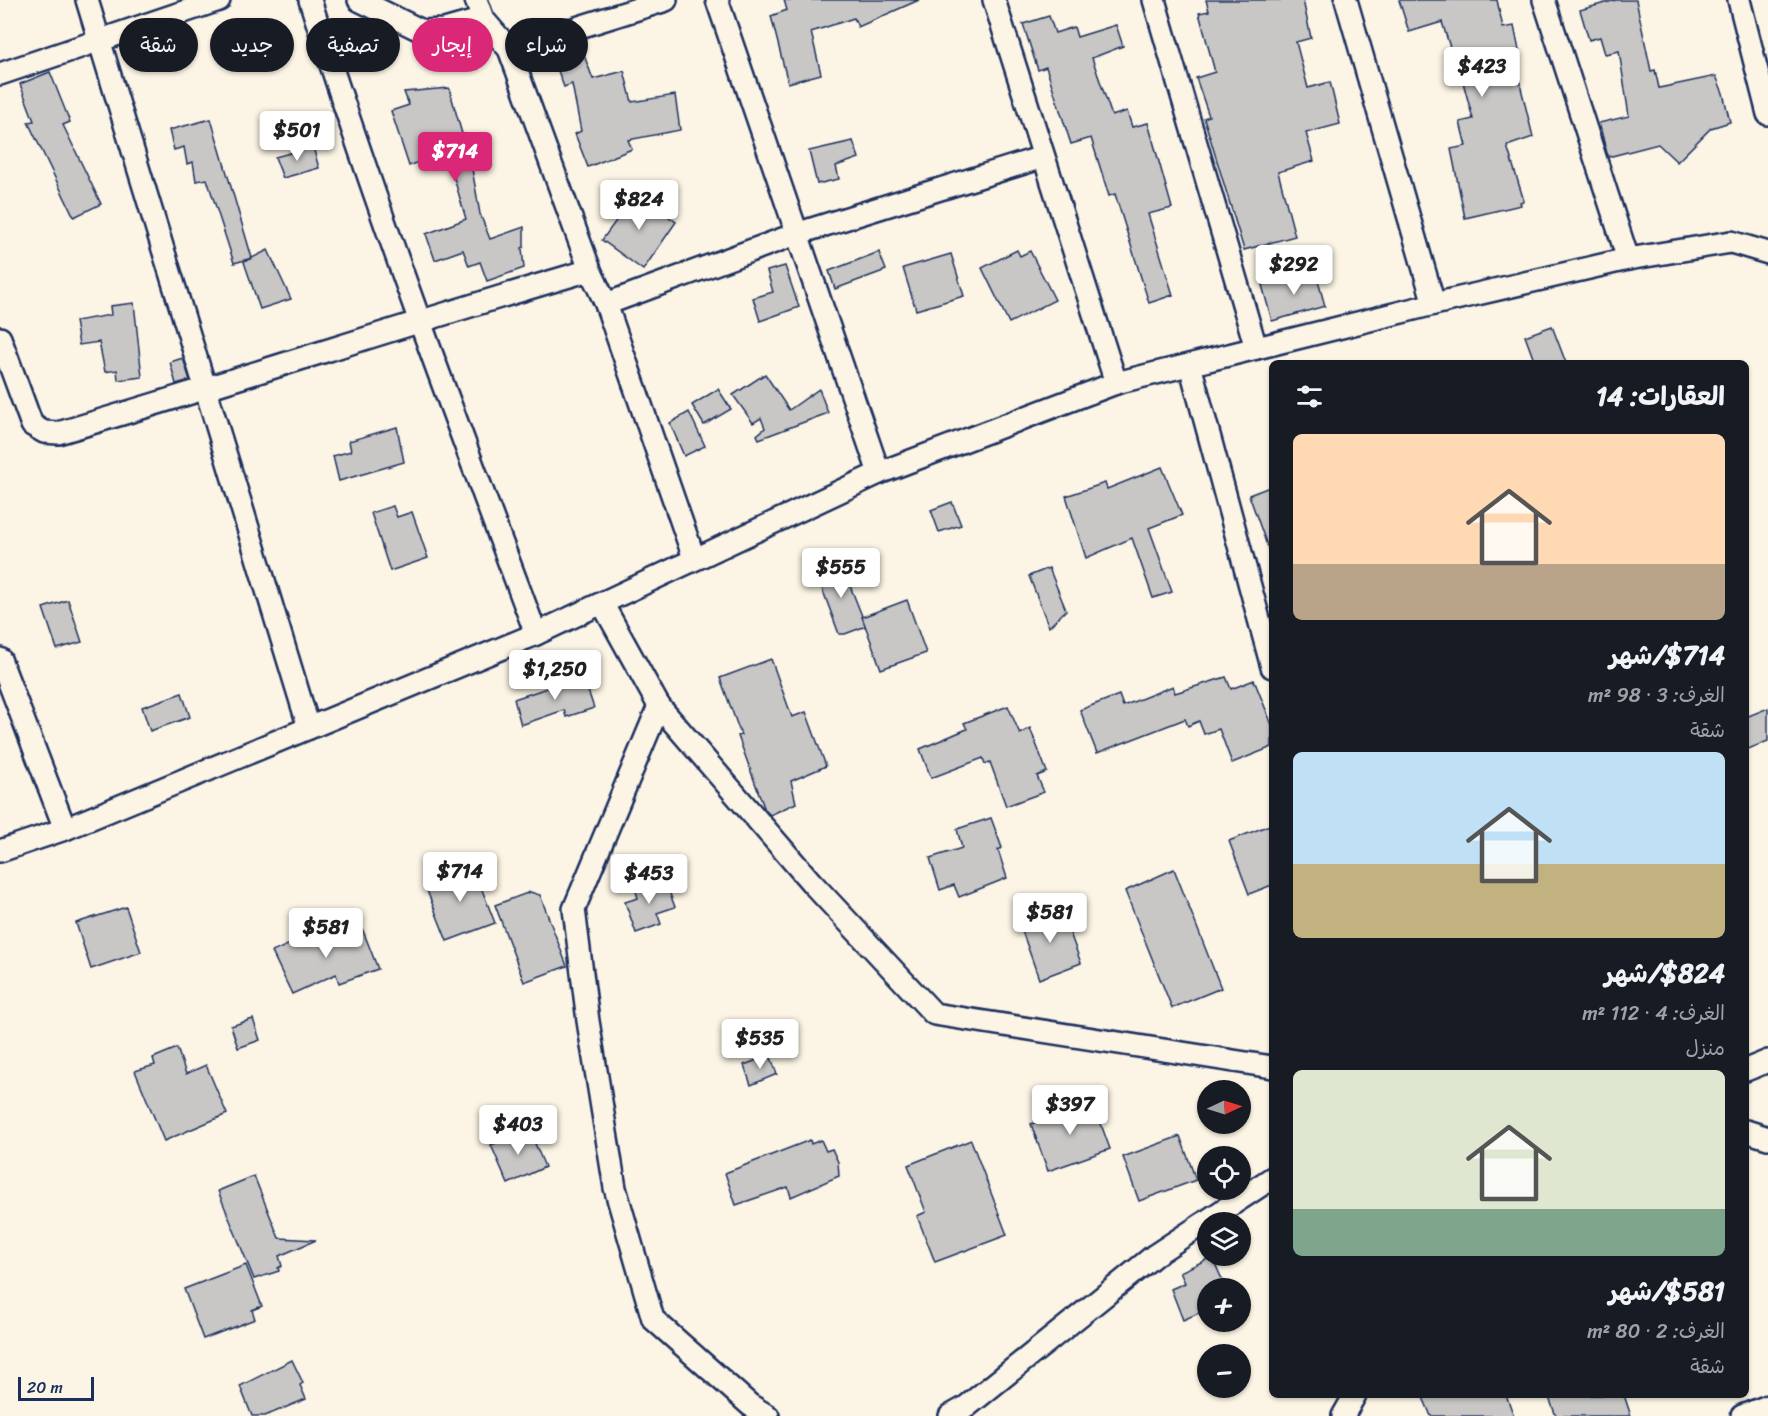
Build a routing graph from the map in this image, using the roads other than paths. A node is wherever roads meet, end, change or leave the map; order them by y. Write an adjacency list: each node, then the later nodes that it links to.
1 (87, 0): 14 (street)
2 (219, 0): 14 (street)
3 (310, 0): 26 (street)
4 (359, 0): 12 (street)
5 (666, 0): 13 (street)
6 (717, 0): 20 (street)
7 (994, 0): 19 (street)
8 (1154, 0): 28 (street)
9 (1346, 0): 25 (street)
10 (1544, 0): 22 (street)
11 (1738, 0): 18 (street)
12 (479, 10): 15 (street)
13 (588, 24)
14 (101, 40): 17 (street); 32 (street)
15 (505, 44)
16 (517, 72): 23 (street)
17 (0, 74)
18 (1768, 114)
19 (1043, 157): 20 (street); 31 (street)
20 (796, 234): 24 (street); 33 (street)
21 (1768, 253): 22 (street)
22 (1628, 259): 25 (street)
23 (590, 270): 24 (street); 26 (street)
24 (606, 304): 34 (street)
25 (1434, 304): 28 (street)
26 (418, 320): 32 (street); 36 (street)
27 (0, 338): 30 (street)
28 (1257, 348): 29 (street)
29 (1190, 365): 31 (street); 37 (street)
30 (7, 381): 32 (street)
31 (1116, 384): 33 (street)
32 (207, 389): 40 (street)
33 (879, 472): 34 (street)
34 (694, 558): 35 (street)
35 (602, 603): 36 (street); 39 (street)
36 (536, 634): 40 (street)
37 (1269, 656)
38 (2, 668): 41 (street)
39 (659, 706): 44 (street); 52 (street)
40 (309, 728): 41 (street)
41 (65, 829): 42 (street)
42 (0, 851)
43 (1768, 1061): 45 (street)
44 (1269, 1067)
45 (1749, 1069)
46 (1749, 1132): 47 (street)
47 (1768, 1138)
48 (1269, 1180): 51 (street)
49 (1353, 1398): 53 (street)
50 (1768, 1406): 54 (street)
51 (962, 1413)
52 (768, 1416)
53 (1343, 1416)
54 (1742, 1416)

